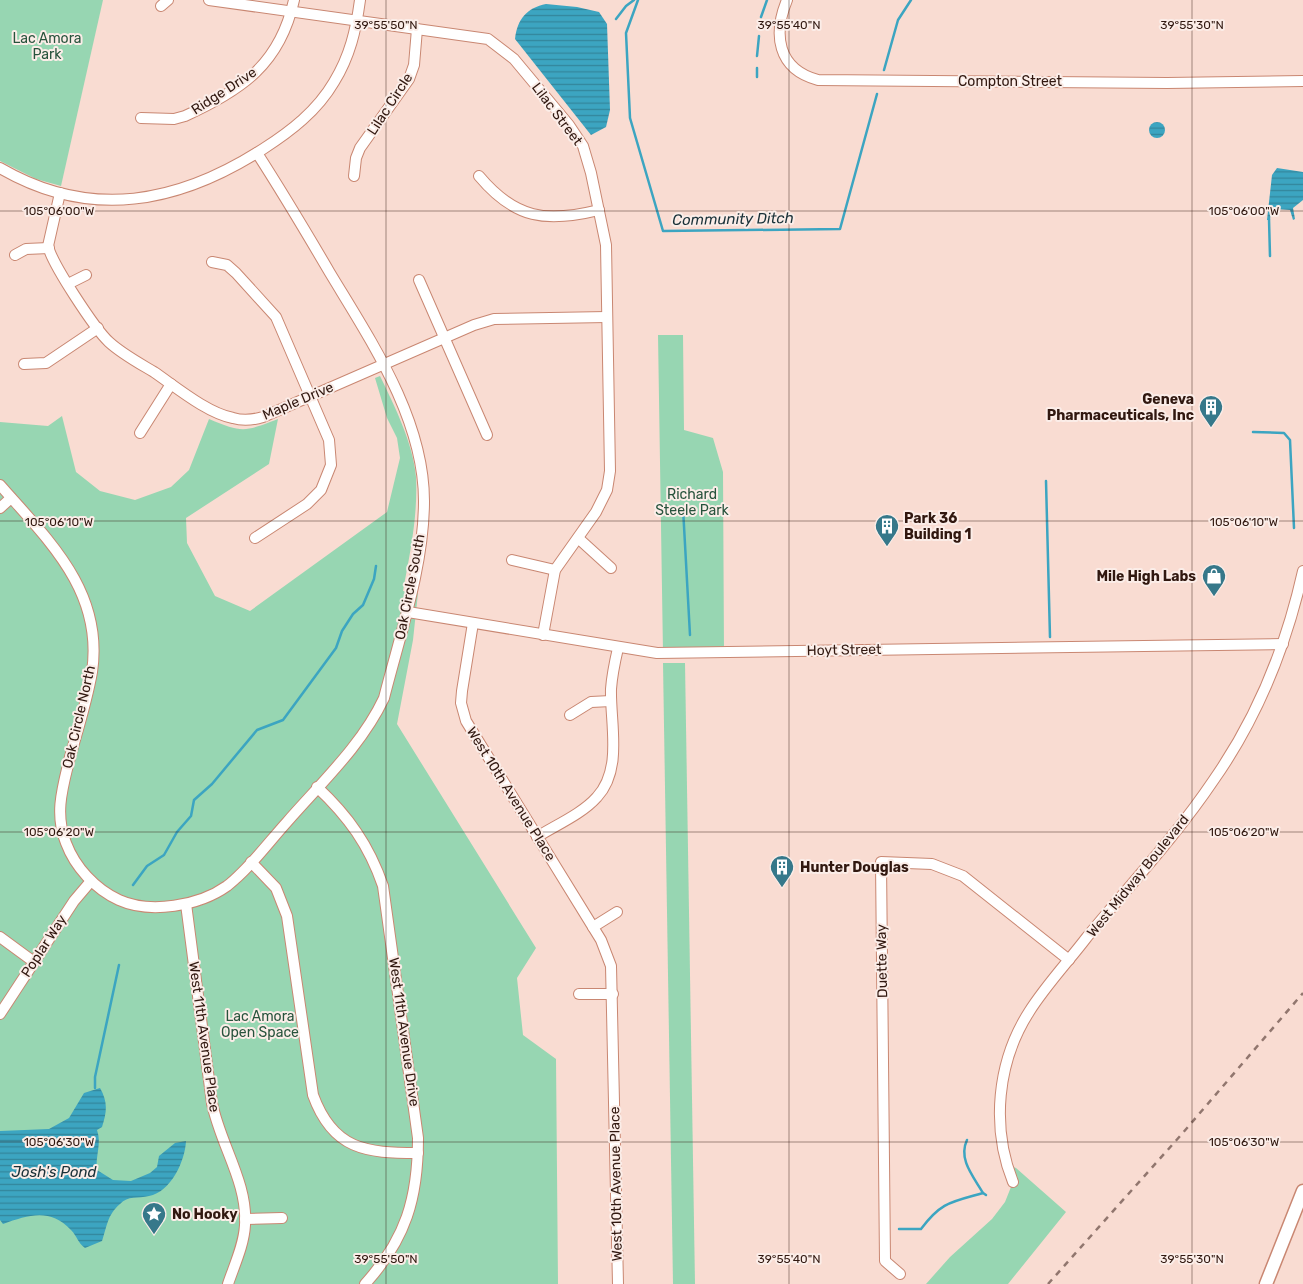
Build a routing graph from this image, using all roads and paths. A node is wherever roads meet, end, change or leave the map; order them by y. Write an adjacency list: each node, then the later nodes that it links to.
1 (209, 0): 4 (street, Lilac Street)
2 (360, 0): 5 (street)
3 (787, 0): 7 (street, Compton Street)
4 (293, 5): 5 (street, Lilac Street); 8 (street, Ridge Drive)
5 (357, 22): 6 (street, Lilac Street); 9 (street)
6 (417, 29): 11 (street, Lilac Circle); 14 (street, Lilac Street)
7 (1303, 81)
8 (141, 118)
9 (257, 153): 13 (street); 25 (street, Oak Circle South)
10 (0, 168): 13 (street)
11 (354, 176)
12 (478, 176): 14 (street)
13 (60, 192): 15 (street)
14 (599, 210): 21 (street, Lilac Street)
15 (49, 248): 16 (street); 20 (street, Maple Drive)
16 (15, 255)
17 (212, 262): 27 (street)
18 (86, 275): 20 (street)
19 (419, 280): 23 (street)
20 (68, 284): 22 (street, Maple Drive)
21 (608, 318): 23 (street, Maple Drive); 34 (street, Lilac Street)
22 (98, 328): 24 (street); 26 (street, Maple Drive)
23 (444, 339): 25 (street, Maple Drive); 29 (street)
24 (24, 364)
25 (385, 365): 27 (street, Maple Drive); 39 (street, Oak Circle South)
26 (171, 384): 27 (street, Maple Drive); 28 (street)
27 (311, 396): 33 (street)
28 (140, 433)
29 (486, 436)
30 (0, 485): 31 (street, Oak Circle North)
31 (12, 498): 32 (street); 49 (street, Oak Circle North)
32 (0, 508)
33 (255, 538)
34 (578, 538): 36 (street); 37 (street, Lilac Street)
35 (512, 560): 37 (street)
36 (611, 568)
37 (555, 570): 41 (street, Lilac Street)
38 (1303, 571): 42 (street, West Midway Boulevard)
39 (408, 612): 40 (street, Hoyt Street); 46 (street, Oak Circle South)
40 (474, 623): 41 (street, Hoyt Street); 47 (street, West 10th Avenue Place)
41 (543, 635): 43 (street, Hoyt Street)
42 (1283, 644): 43 (street, Hoyt Street); 54 (street, West Midway Boulevard)
43 (618, 648): 44 (street)
44 (611, 701): 45 (street); 47 (street)
45 (570, 715)
46 (317, 787): 48 (street, Oak Circle South); 59 (street, West 11th Avenue Drive)
47 (537, 837): 52 (street, West 10th Avenue Place)
48 (251, 862): 50 (street, Oak Circle South); 59 (street)
49 (91, 880): 50 (street, Oak Circle South); 55 (street, Poplar Way)
50 (186, 904): 63 (street, West 11th Avenue Place)
51 (617, 912): 52 (street)
52 (592, 927): 57 (street, West 10th Avenue Place)
53 (0, 937): 55 (street)
54 (1069, 960): 60 (street, West Midway Boulevard); 64 (street, Duette Way)
55 (34, 962): 58 (street, Poplar Way)
56 (579, 994): 57 (street)
57 (612, 994): 67 (street, West 10th Avenue Place)
58 (0, 1014)
59 (418, 1153): 66 (street, West 11th Avenue Drive)
60 (1013, 1182)
61 (1303, 1191): 68 (street)
62 (282, 1218): 63 (street)
63 (246, 1219): 65 (street, West 11th Avenue Place)
64 (900, 1274)
65 (228, 1284)
66 (365, 1284)
67 (618, 1284)
68 (1266, 1284)

